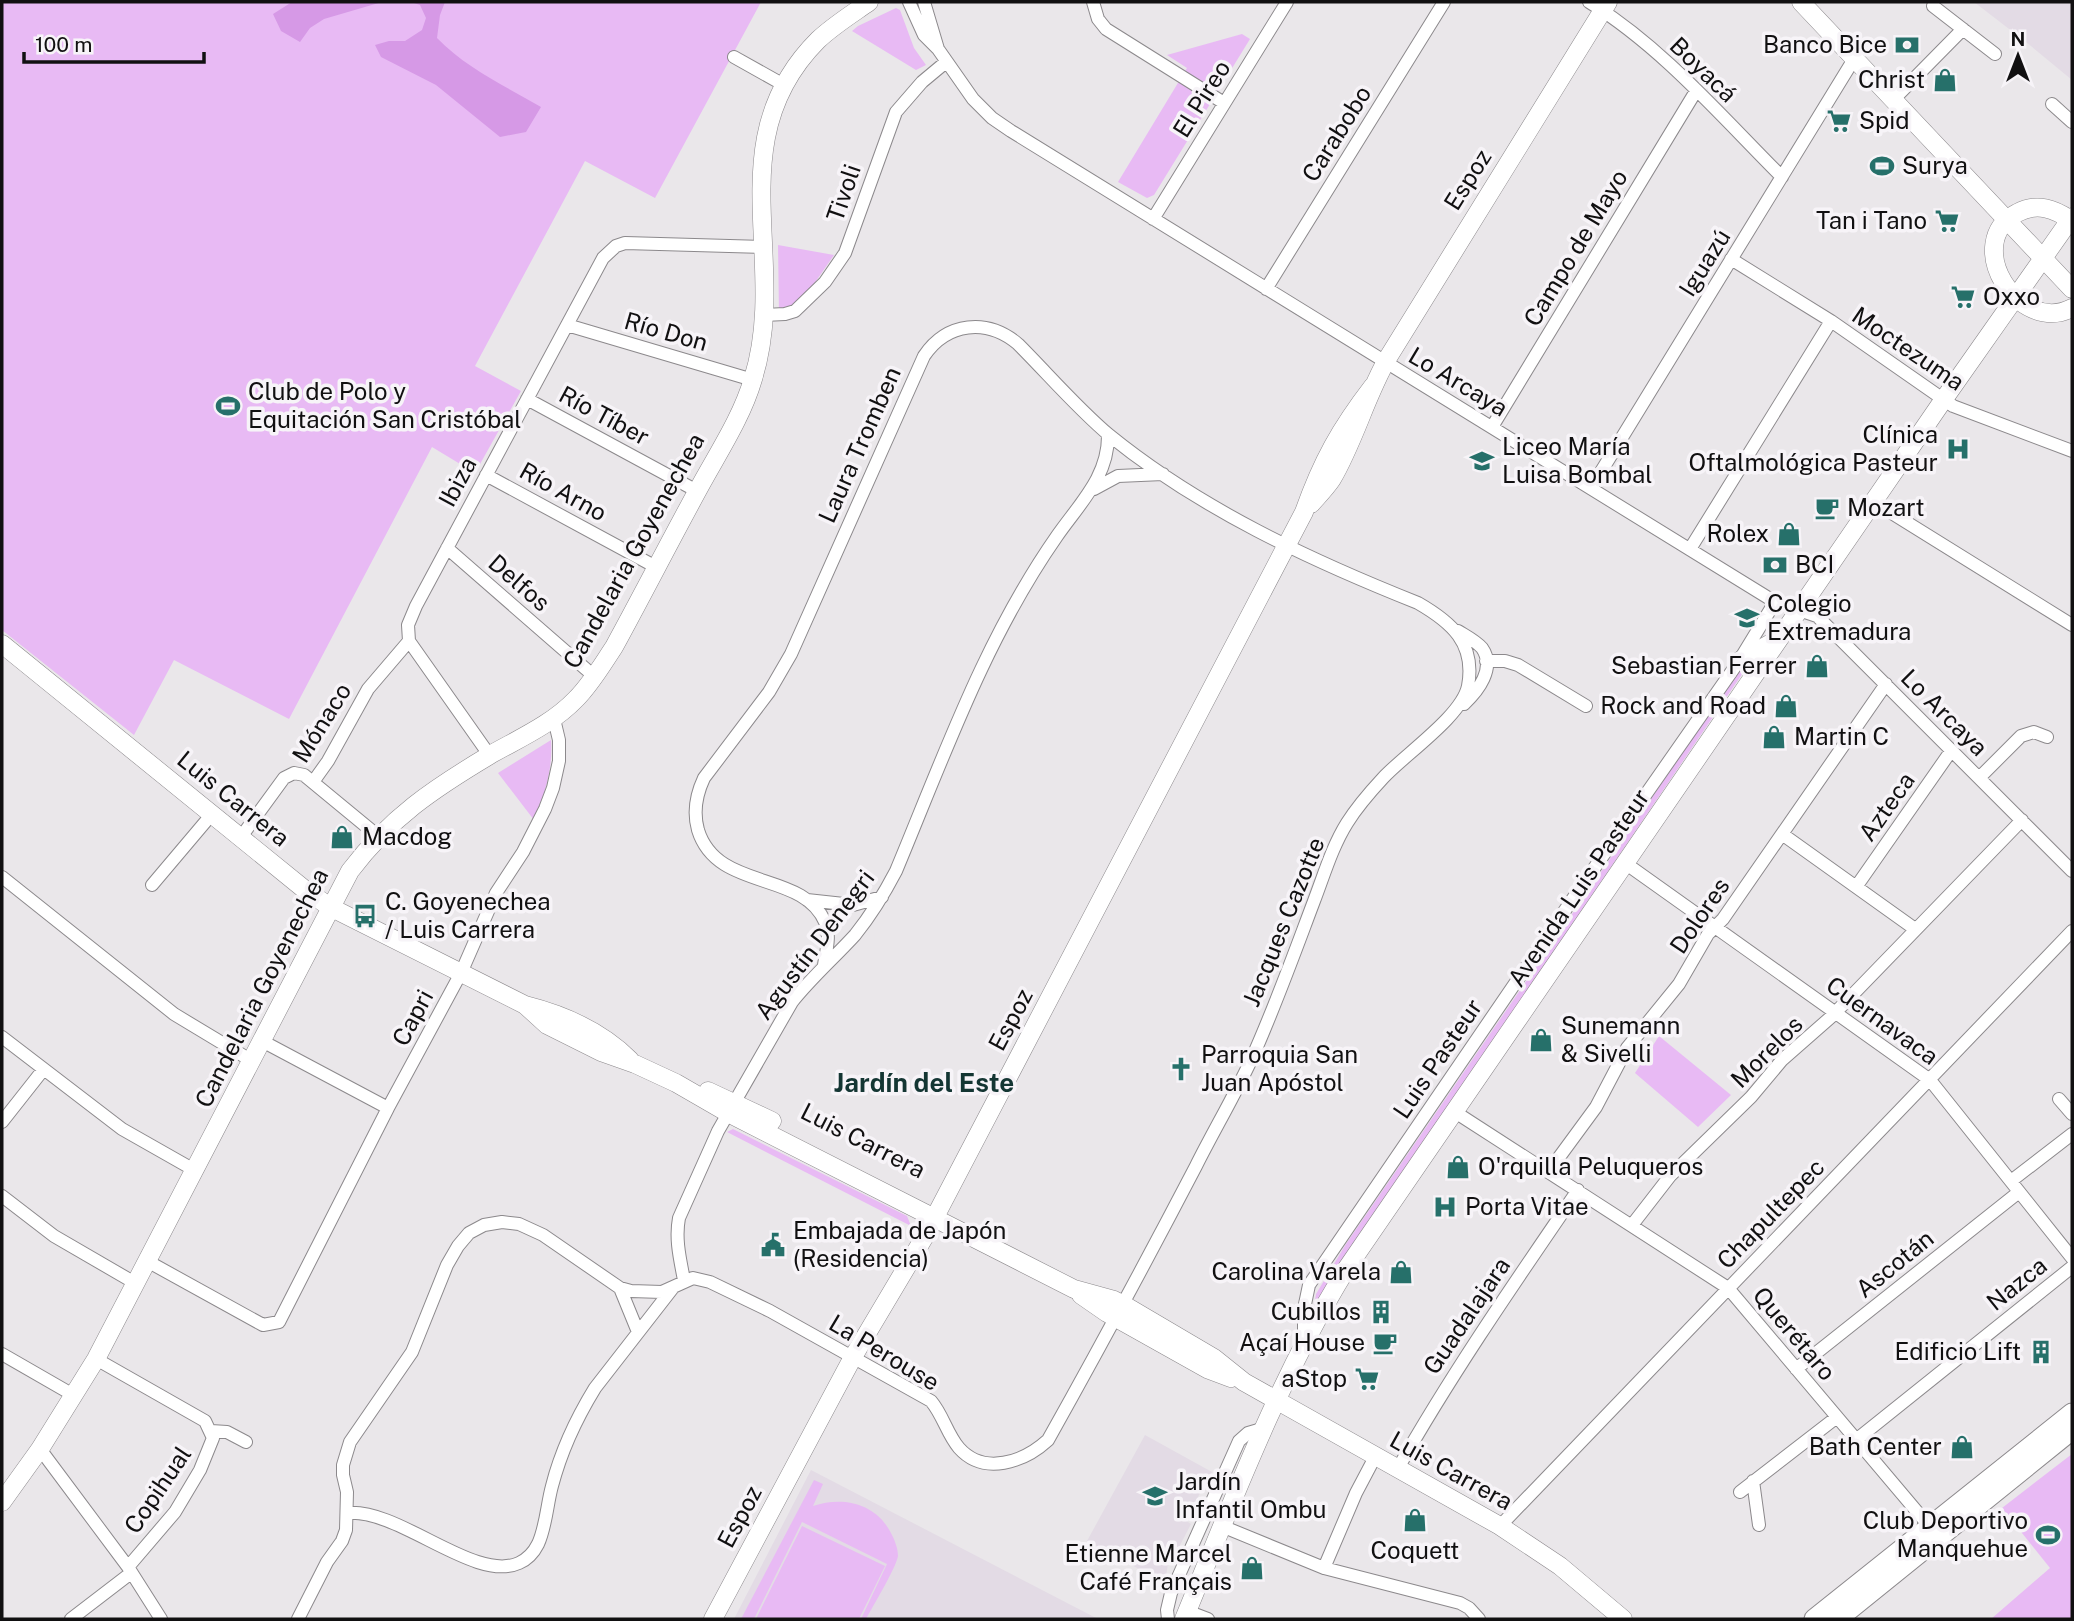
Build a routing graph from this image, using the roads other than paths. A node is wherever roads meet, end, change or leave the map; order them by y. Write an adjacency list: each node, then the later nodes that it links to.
1 (881, 2): 8 (street, Candelaria Goyenechea)
2 (909, 2): 12 (street, Lo Arcaya)
3 (924, 2): 12 (street, Lo Arcaya)
4 (1093, 2): 20 (street)
5 (1287, 2): 20 (street, El Pireo)
6 (1444, 2): 30 (street, Carabobo)
7 (1801, 2): 15 (street)
8 (865, 4): 17 (street, Candelaria Goyenechea)
9 (1600, 4): 18 (street, Boyacá); 37 (street, Espoz)
10 (1933, 6): 11 (street)
11 (1963, 29): 13 (street); 19 (street)
12 (938, 49): 16 (street, Lo Arcaya)
13 (1995, 54)
14 (734, 57): 17 (street)
15 (1854, 59): 19 (street); 23 (street, Iguazú)
16 (946, 62): 24 (street, Lo Arcaya); 34 (street, Tivoli)
17 (784, 85): 27 (street, Candelaria Goyenechea)
18 (1696, 91): 23 (street, Boyacá); 41 (street, Campo de Mayo)
19 (1893, 100): 25 (street)
20 (1224, 103): 24 (street, El Pireo)
21 (2052, 104): 22 (street)
22 (2072, 122)
23 (1782, 177): 29 (street, Iguazú)
24 (1153, 219): 30 (street, Lo Arcaya)
25 (2007, 220): 26 (street); 28 (street); 32 (street)
26 (2072, 220): 28 (street, Avenida Luis Pasteur)
27 (764, 247): 34 (street, Candelaria Goyenechea); 36 (street, Ibiza)
28 (2043, 258): 31 (street); 32 (street, Avenida Luis Pasteur)
29 (1731, 259): 35 (street, Moctezuma); 46 (street, Iguazú)
30 (1266, 289): 37 (street, Lo Arcaya)
31 (2072, 289)
32 (2015, 297): 33 (street); 40 (street, Avenida Luis Pasteur)
33 (2072, 308)
34 (764, 315): 38 (street, Candelaria Goyenechea)
35 (1830, 321): 40 (street, Moctezuma); 52 (street)
36 (567, 325): 38 (street, Río Don); 39 (street, Ibiza)
37 (1385, 362): 41 (street, Lo Arcaya); 50 (street, Espoz)
38 (753, 380): 47 (street, Candelaria Goyenechea)
39 (527, 399): 45 (street, Ibiza); 47 (street, Río Tíber)
40 (1944, 400): 43 (street, Moctezuma); 49 (street, Avenida Luis Pasteur)
41 (1492, 427): 46 (street, Lo Arcaya)
42 (1108, 434): 44 (street, Laura Tromben); 48 (street, Agustín Denegri); 84 (street, Laura Tromben)
43 (2072, 451)
44 (1163, 474): 48 (street, Agustín Denegri); 50 (street, Laura Tromben)
45 (486, 475): 51 (street, Ibiza); 53 (street, Río Arno)
46 (1591, 488): 52 (street, Lo Arcaya)
47 (697, 491): 53 (street, Candelaria Goyenechea)
48 (1088, 494): 83 (street, Agustín Denegri)
49 (1874, 502): 55 (street, Avenida Luis Pasteur); 56 (street)
50 (1287, 545): 57 (street); 109 (street, Espoz)
51 (447, 548): 59 (street, Ibiza); 63 (street, Delfos)
52 (1690, 549): 54 (street, Lo Arcaya)
53 (656, 567): 63 (street, Candelaria Goyenechea)
54 (1775, 602): 55 (street, Lo Arcaya); 61 (street, Luis Pasteur)
55 (1801, 609): 58 (street, Avenida Luis Pasteur); 64 (street, Lo Arcaya)
56 (2072, 625)
57 (1455, 628): 62 (street); 67 (street, Jacques Cazotte)
58 (1781, 637): 61 (street); 78 (street, Avenida Luis Pasteur)
59 (409, 641): 70 (street); 72 (street, Mónaco)
60 (2, 645): 73 (street, Luis Carrera)
61 (1739, 660): 121 (street, Luis Pasteur)
62 (1486, 661): 65 (street); 67 (street, Jacques Cazotte)
63 (595, 677): 66 (street, Candelaria Goyenechea)
64 (1886, 684): 69 (street, Lo Arcaya); 75 (street, Dolores)
65 (1586, 706)
66 (554, 719): 70 (street, Candelaria Goyenechea); 90 (street, Capri)
67 (1445, 720): 119 (street, Jacques Cazotte)
68 (2047, 737): 71 (street)
69 (1951, 751): 71 (street, Lo Arcaya); 82 (street, Azteca)
70 (490, 756): 76 (street, Candelaria Goyenechea)
71 (1979, 778): 74 (street, Lo Arcaya)
72 (313, 782): 76 (street); 77 (street, Mónaco)
73 (212, 814): 77 (street, Luis Carrera); 81 (street)
74 (2022, 820): 79 (street, Lo Arcaya); 87 (street, Morelos)
75 (1782, 834): 82 (street); 86 (street, Dolores)
76 (378, 836): 85 (street, Candelaria Goyenechea)
77 (241, 837): 85 (street, Luis Carrera)
78 (1625, 863): 86 (street, Cuernavaca); 100 (street, Avenida Luis Pasteur)
79 (2072, 871)
80 (2, 877): 94 (street)
81 (152, 885)
82 (1856, 887): 87 (street)
83 (883, 897): 84 (street, Laura Tromben); 89 (street, Agustín Denegri)
84 (804, 899): 89 (street, Laura Tromben)
85 (330, 907): 90 (street, Luis Carrera); 93 (street, Candelaria Goyenechea)
86 (1715, 927): 91 (street, Cuernavaca); 105 (street, Dolores)
87 (1915, 929): 91 (street, Morelos)
88 (2072, 931): 96 (street, Chapultepec)
89 (824, 965): 98 (street, Agustín Denegri)
90 (461, 973): 98 (street, Luis Carrera); 99 (street, Capri)
91 (1835, 1012): 96 (street, Cuernavaca); 110 (street, Morelos)
92 (2, 1037): 95 (street)
93 (262, 1041): 94 (street, Candelaria Goyenechea); 99 (street)
94 (252, 1061): 104 (street, Candelaria Goyenechea)
95 (43, 1070): 102 (street); 104 (street)
96 (1930, 1080): 106 (street, Cuernavaca); 117 (street, Chapultepec)
97 (2059, 1099): 101 (street)
98 (731, 1107): 109 (street, Luis Carrera); 114 (street, Agustín Denegri)
99 (388, 1108): 112 (street, Capri)
100 (1455, 1112): 105 (street, Querétaro); 121 (street, Avenida Luis Pasteur)
101 (2072, 1114)
102 (2, 1122)
103 (2072, 1134): 106 (street, Ascotán)
104 (196, 1171): 112 (street, Candelaria Goyenechea)
105 (1549, 1171): 107 (street, Querétaro)
106 (2015, 1186): 111 (street, Cuernavaca); 125 (street, Ascotán)
107 (1578, 1189): 110 (street, Querétaro); 137 (street, Guadalajara)
108 (2, 1196): 115 (street)
109 (931, 1209): 119 (street, Luis Carrera); 123 (street, Espoz)
110 (1632, 1225): 117 (street, Querétaro)
111 (2070, 1250)
112 (147, 1261): 115 (street, Candelaria Goyenechea)
113 (2072, 1267): 133 (street, Nazca)
114 (684, 1280): 118 (street); 123 (street, La Perouse)
115 (135, 1283): 124 (street, Candelaria Goyenechea)
116 (620, 1288): 118 (street); 120 (street); 141 (street)
117 (1728, 1288): 125 (street, Querétaro); 143 (street, Chapultepec)
118 (672, 1289): 120 (street)
119 (1120, 1312): 123 (street, La Perouse); 127 (street, Luis Carrera)
120 (638, 1332): 141 (street)
121 (1304, 1342): 127 (street, Avenida Luis Pasteur)
122 (2, 1354): 126 (street)
123 (853, 1357): 152 (street, Espoz)
124 (96, 1359): 126 (street, Candelaria Goyenechea); 132 (street, Copihual)
125 (1796, 1370): 129 (street, Querétaro)
126 (75, 1396): 135 (street, Candelaria Goyenechea)
127 (1276, 1401): 130 (street, Avenida Luis Pasteur); 136 (street, Luis Carrera)
128 (2072, 1413): 145 (main road)
129 (1837, 1417): 133 (street, Querétaro); 138 (street)
130 (1265, 1427): 144 (street, Avenida Luis Pasteur); 153 (street)
131 (2072, 1430): 158 (main road)
132 (211, 1431): 134 (street, Copihual); 147 (street, Copihual)
133 (1856, 1440): 145 (street, Querétaro)
134 (246, 1442)
135 (40, 1449): 140 (street, Candelaria Goyenechea); 147 (street)
136 (1375, 1457): 137 (street, Luis Carrera); 146 (street)
137 (1397, 1470): 143 (street, Luis Carrera)
138 (1753, 1481): 139 (street); 142 (street)
139 (1740, 1492)
140 (2, 1502)
141 (348, 1513): 151 (street)
142 (1759, 1525)
143 (1500, 1526): 156 (street, Luis Carrera)
144 (1224, 1527): 146 (street); 148 (street, Avenida Luis Pasteur)
145 (1930, 1527): 157 (main road)
146 (1324, 1568): 155 (street)
147 (130, 1570): 149 (street, Copihual); 150 (street)
148 (1186, 1615): 154 (street)
149 (71, 1619)
150 (161, 1619)
151 (298, 1619)
152 (713, 1619)
153 (1168, 1619)
154 (1208, 1619)
155 (1479, 1619)
156 (1622, 1619)
157 (1814, 1619)
158 (1838, 1619)

